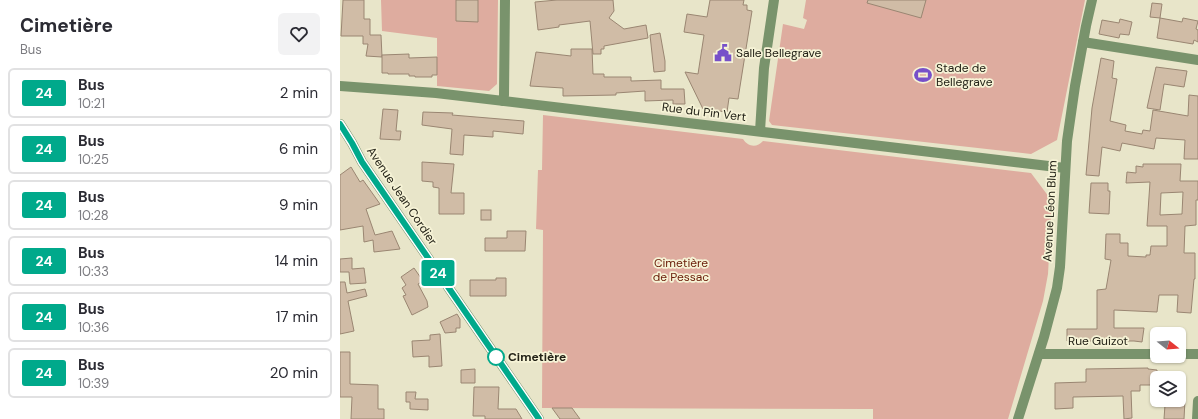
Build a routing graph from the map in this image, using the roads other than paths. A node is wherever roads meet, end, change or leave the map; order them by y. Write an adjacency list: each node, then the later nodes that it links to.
1 (505, 0): 7 (street)
2 (774, 0): 9 (street)
3 (1092, 0): 4 (street, Avenue Léon Blum)
4 (1083, 42): 5 (street); 10 (street, Avenue Léon Blum)
5 (1198, 60)
6 (340, 86): 7 (street, Rue du Pin Vert)
7 (503, 101): 9 (street, Rue du Pin Vert)
8 (340, 124): 16 (street, Avenue Jean Cordier)
9 (760, 131): 10 (street, Rue du Pin Vert)
10 (1065, 168): 11 (street, Avenue Léon Blum)
11 (1038, 354): 12 (street, Rue Guizot); 17 (street, Avenue Léon Blum)
12 (1150, 354)
13 (1186, 354): 14 (street)
14 (1198, 354)
15 (1198, 402): 18 (street)
16 (539, 419)
17 (1018, 419)
18 (1197, 419)

